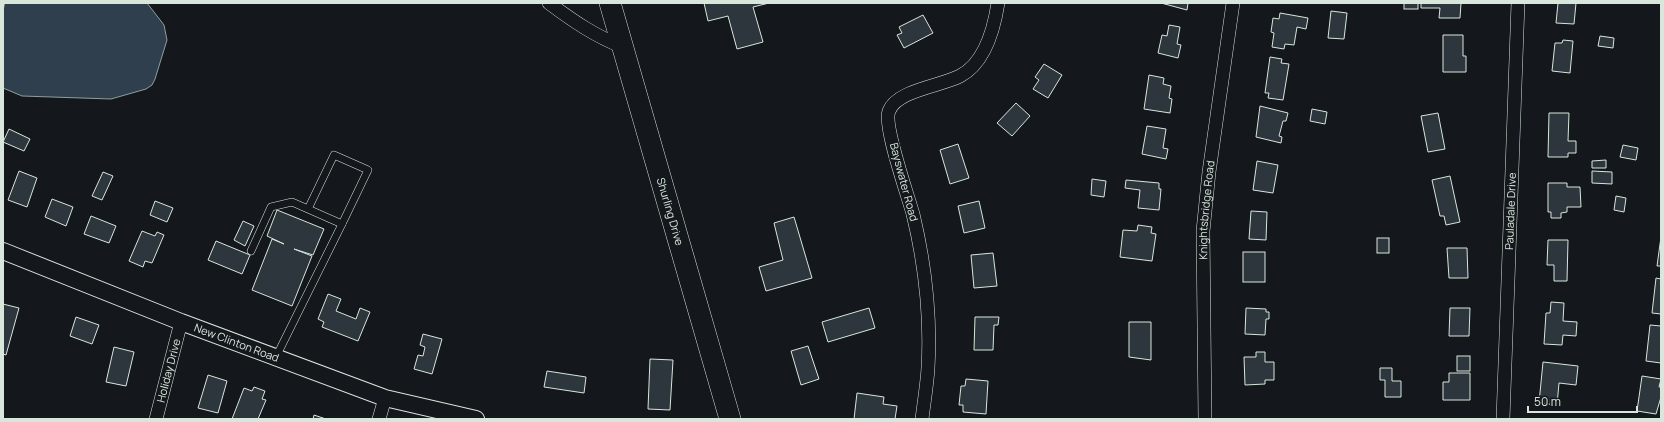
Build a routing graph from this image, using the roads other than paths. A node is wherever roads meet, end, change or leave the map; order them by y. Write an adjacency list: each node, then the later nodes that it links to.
1 (549, 3): 6 (street)
2 (610, 3): 6 (main road, Shurling Drive)
3 (998, 3): 18 (street, Bayswater Road)
4 (1233, 3): 19 (street, Knightsbridge Road)
5 (1518, 3): 20 (street, Pauladale Drive)
6 (622, 46): 17 (main road, Shurling Drive)
7 (308, 209): 8 (lane); 8 (lane); 10 (lane)
8 (342, 224): 12 (lane)
9 (3, 251): 11 (street, New Clinton Road)
10 (251, 251)
11 (181, 322): 12 (street, New Clinton Road); 14 (street, Holiday Drive)
12 (276, 357): 13 (street, New Clinton Road)
13 (385, 398): 15 (street); 16 (street, New Clinton Road)
14 (156, 419)
15 (379, 419)
16 (476, 419)
17 (730, 419)
18 (922, 419)
19 (1205, 419)
20 (1504, 419)

